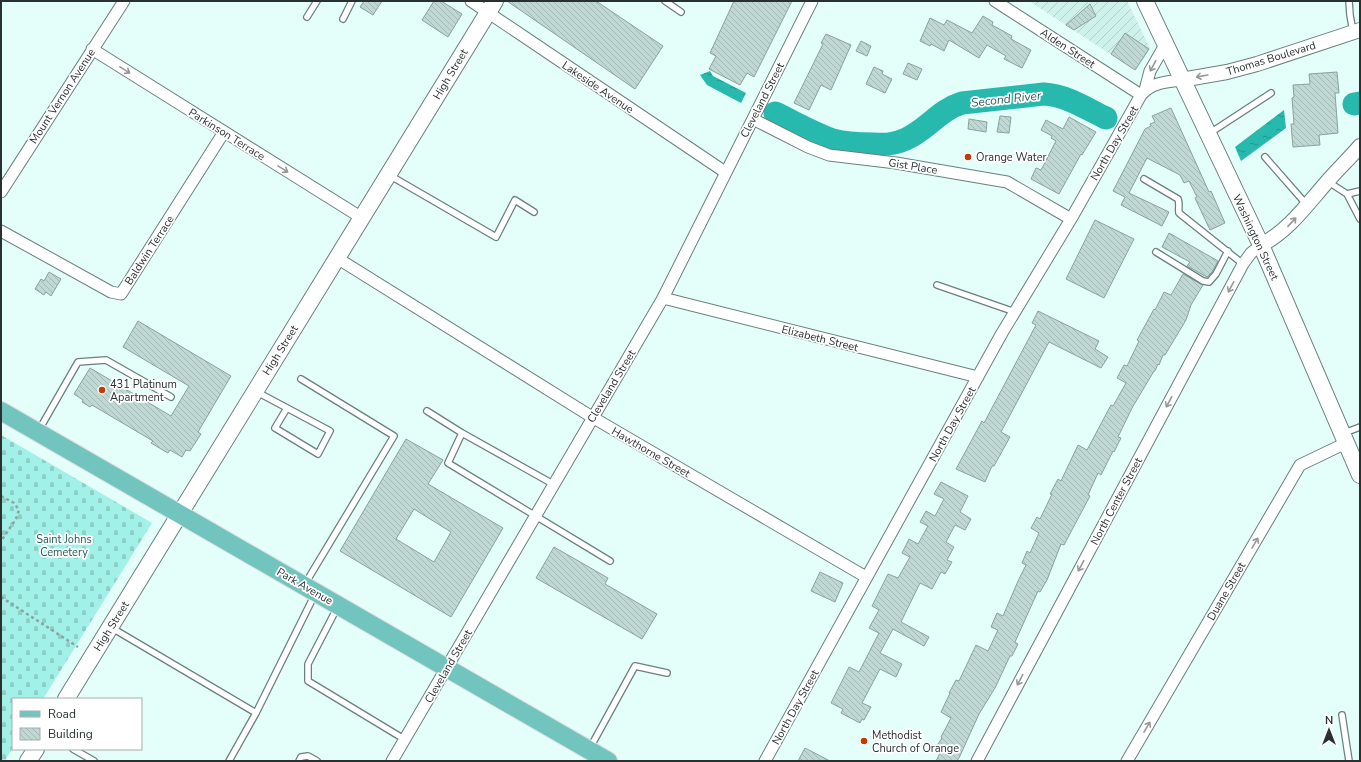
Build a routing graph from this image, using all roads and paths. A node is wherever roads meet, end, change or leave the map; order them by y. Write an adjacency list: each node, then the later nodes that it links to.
1 (124, 1): 16 (street, Mount Vernon Avenue)
2 (317, 1): 12 (lane)
3 (352, 1): 13 (lane)
4 (471, 1): 10 (street, Lakeside Avenue)
5 (665, 1): 11 (lane)
6 (812, 1): 20 (street, Cleveland Street)
7 (995, 1): 18 (street, Alden Street)
8 (1145, 1): 15 (main road, Washington Street)
9 (1349, 1): 14 (lane)
10 (491, 7): 25 (street, Lakeside Avenue); 26 (main road, High Street)
11 (681, 12)
12 (308, 17)
13 (342, 19)
14 (1357, 31): 17 (street, Thomas Boulevard, one-way to 17)
15 (1165, 44): 17 (main road, Washington Street); 18 (street, North Day Street, one-way to 18)
16 (92, 49): 21 (street, Parkinson Terrace, one-way to 21); 30 (street, Mount Vernon Avenue)
17 (1182, 80): 18 (street); 22 (main road, Washington Street)
18 (1143, 93): 35 (street, North Day Street)
19 (1271, 93): 22 (lane)
20 (753, 119): 25 (street, Cleveland Street); 35 (street, Gist Place)
21 (224, 132): 34 (street, Parkinson Terrace, one-way to 34); 37 (street, Baldwin Terrace)
22 (1208, 134): 38 (main road, Washington Street)
23 (1360, 146): 28 (street)
24 (1265, 157): 32 (lane)
25 (725, 172): 44 (street, Cleveland Street)
26 (388, 175): 33 (lane); 34 (main road, High Street)
27 (1144, 179): 39 (lane)
28 (1327, 181): 31 (lane); 32 (street)
29 (1360, 191): 31 (lane)
30 (1, 192)
31 (1347, 194): 36 (lane)
32 (1307, 205): 38 (street, one-way to 32)
33 (534, 212)
34 (362, 218): 41 (main road, High Street)
35 (1071, 219): 45 (street, North Day Street)
36 (1360, 219)
37 (1, 231)
38 (1261, 245): 42 (street, North Center Street); 57 (main road, Washington Street)
39 (1228, 251): 40 (lane); 42 (lane)
40 (1156, 252)
41 (337, 258): 48 (main road, High Street); 53 (street, Hawthorne Street)
42 (1243, 264): 87 (street, North Center Street, one-way to 87)
43 (937, 285): 45 (lane)
44 (663, 298): 46 (street, Elizabeth Street); 53 (street, Cleveland Street)
45 (1015, 312): 46 (street, North Day Street)
46 (978, 377): 65 (street, North Day Street)
47 (301, 379): 66 (lane)
48 (255, 391): 50 (lane); 61 (main road, High Street)
49 (171, 397): 55 (lane)
50 (287, 408): 50 (lane)
51 (1, 411): 55 (main road, Park Avenue)
52 (427, 411): 56 (lane)
53 (592, 417): 59 (street, Cleveland Street); 65 (street, Hawthorne Street)
54 (1360, 427): 57 (lane)
55 (38, 432): 61 (main road, Park Avenue)
56 (462, 434): 59 (lane); 62 (lane)
57 (1344, 439): 58 (main road, Washington Street); 88 (street, Duane Street, one-way to 57)
58 (1360, 475)
59 (554, 484): 62 (street, Cleveland Street)
60 (1, 496): 63 (path)
61 (180, 514): 66 (main road, Park Avenue); 69 (main road, High Street)
62 (535, 515): 64 (lane); 71 (street, Cleveland Street)
63 (1, 541)
64 (610, 561)
65 (866, 577): 86 (street, North Day Street)
66 (310, 589): 68 (main road, Park Avenue); 74 (lane)
67 (1, 597): 70 (path)
68 (338, 606): 71 (main road, Park Avenue); 76 (lane)
69 (110, 627): 73 (main road, High Street); 74 (lane)
70 (78, 647)
71 (446, 668): 76 (street, Cleveland Street); 79 (main road, Park Avenue)
72 (667, 673): 79 (lane)
73 (67, 698)
74 (256, 713): 82 (lane)
75 (1342, 715): 89 (lane)
76 (404, 739): 85 (street, Cleveland Street)
77 (35, 750): 80 (main road)
78 (75, 750): 81 (lane)
79 (596, 756)
80 (28, 761)
81 (94, 761)
82 (229, 761)
83 (299, 761): 84 (lane)
84 (317, 761)
85 (392, 761)
86 (765, 761)
87 (977, 761)
88 (1127, 761)
89 (1348, 761)

